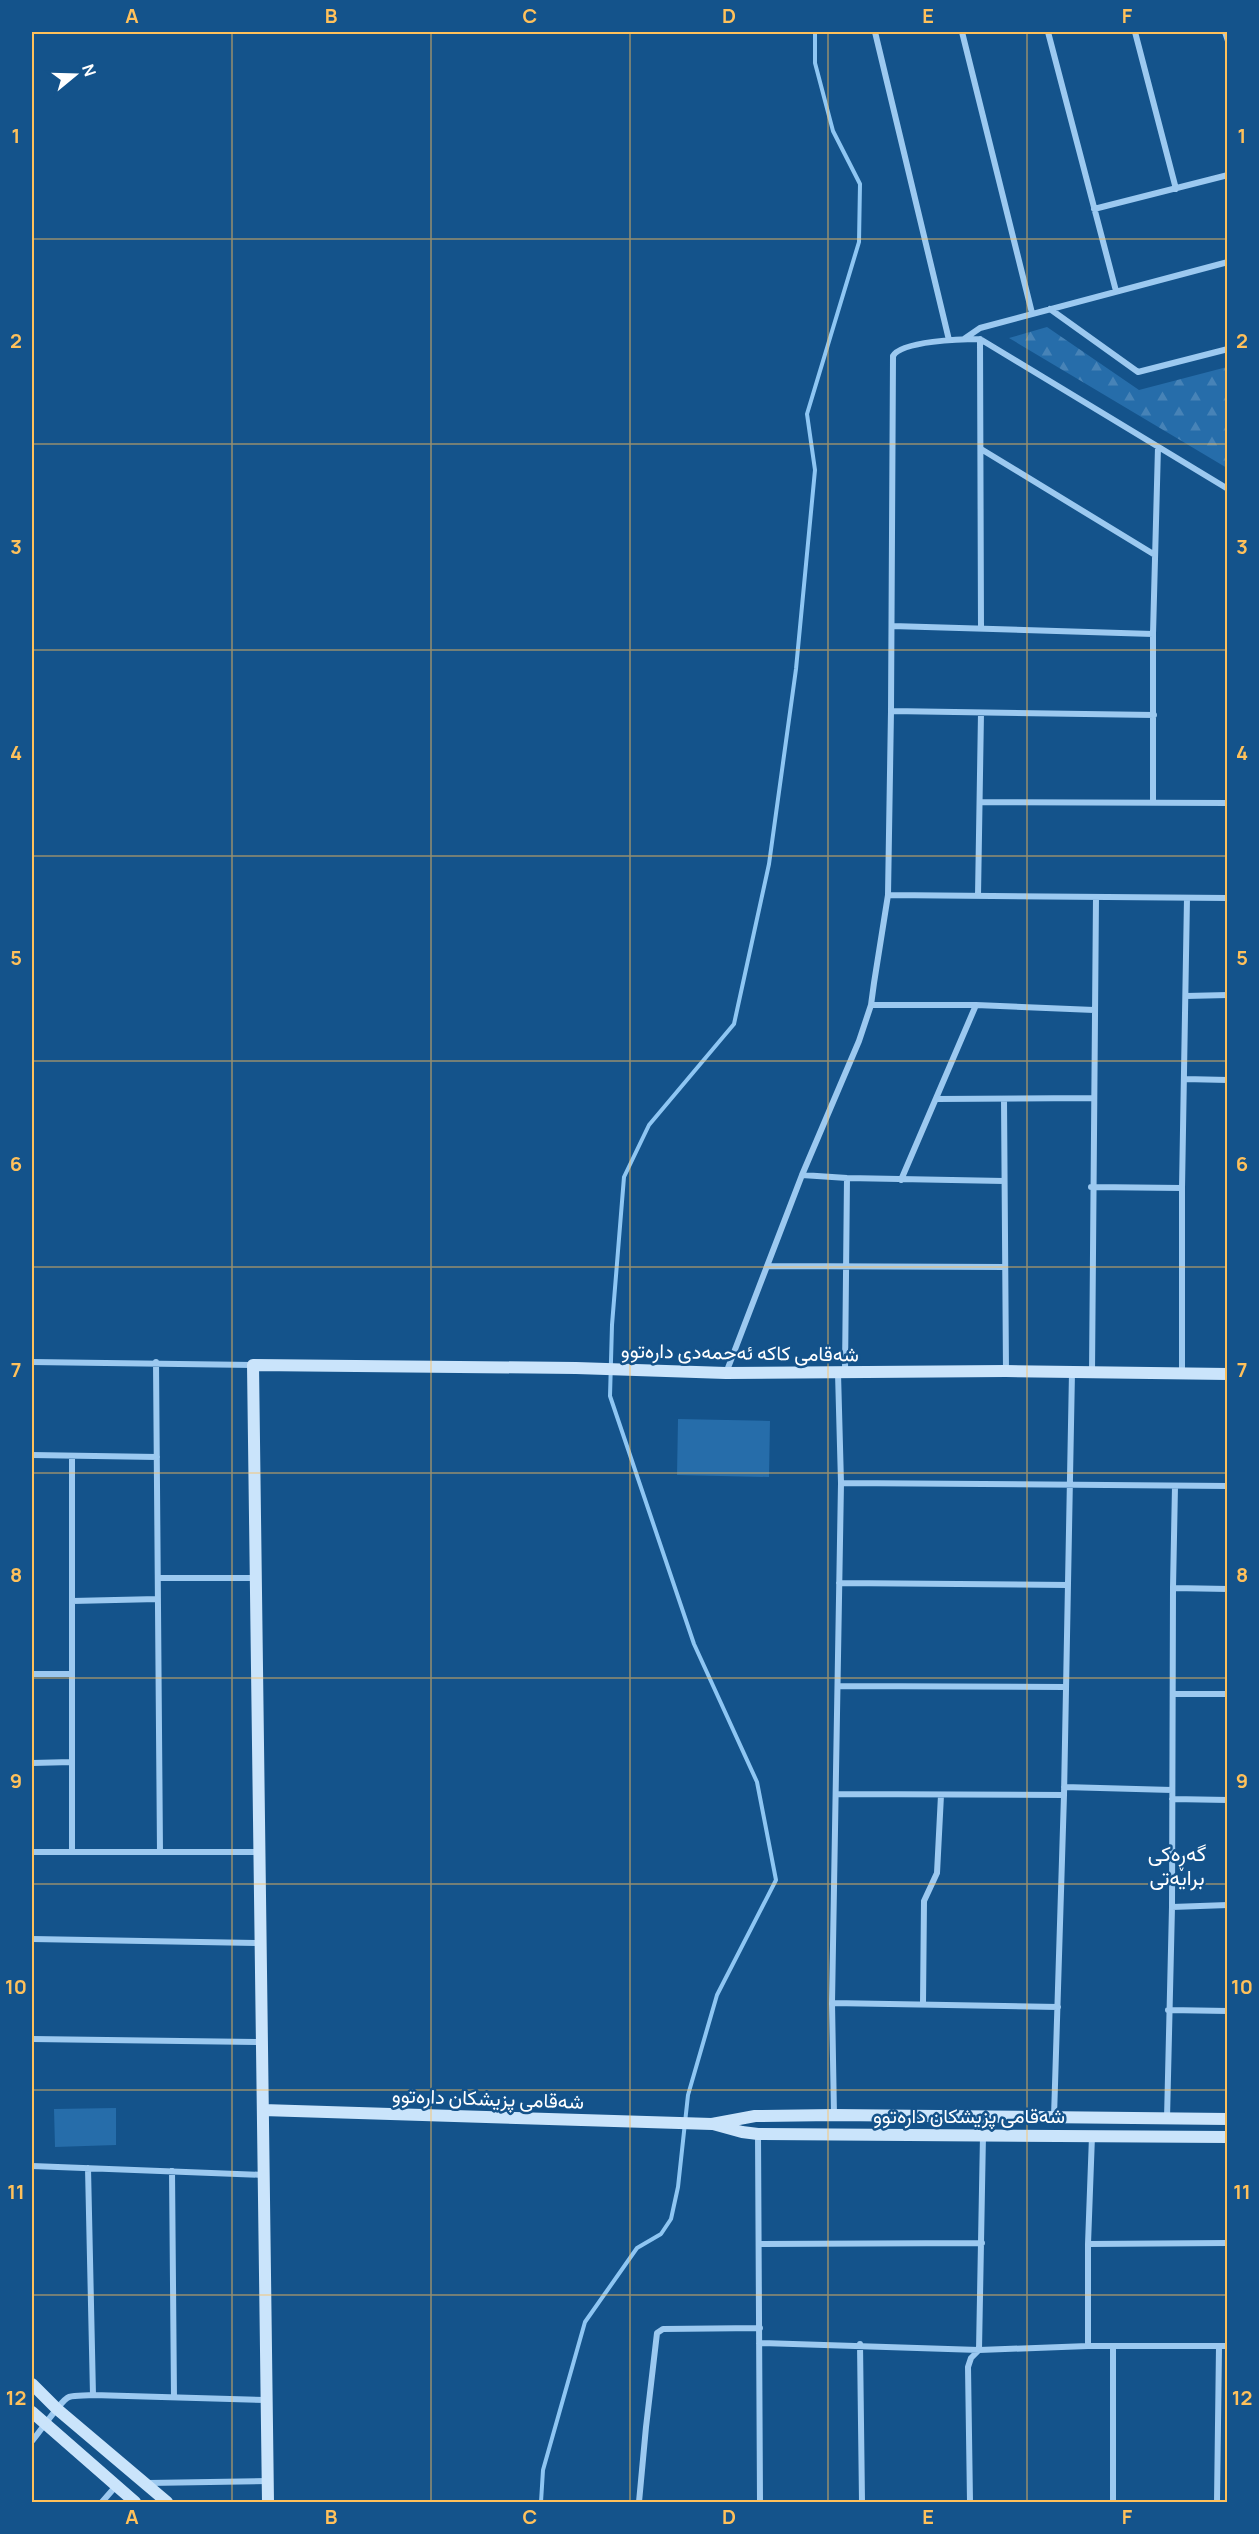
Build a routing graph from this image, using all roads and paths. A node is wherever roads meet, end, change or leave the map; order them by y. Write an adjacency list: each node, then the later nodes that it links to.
1 (875, 32): 16 (street)
2 (962, 32): 13 (street)
3 (1048, 32): 9 (street)
4 (1135, 32): 8 (street)
5 (1225, 32): 6 (street)
6 (1227, 41)
7 (1227, 176): 8 (street)
8 (1176, 189): 9 (street)
9 (1094, 210): 11 (street)
10 (1227, 262): 11 (street)
11 (1116, 291): 12 (street)
12 (1050, 309): 13 (street); 17 (street)
13 (1032, 313): 14 (street)
14 (964, 339): 15 (street); 16 (street)
15 (980, 339): 18 (street); 19 (street)
16 (949, 340): 22 (street)
17 (1227, 349)
18 (1158, 447): 20 (street); 21 (street)
19 (981, 449): 21 (street); 23 (street)
20 (1227, 489)
21 (1155, 555): 24 (street)
22 (892, 626): 23 (street); 25 (street)
23 (981, 628): 24 (street)
24 (1154, 634): 27 (street)
25 (891, 711): 26 (street); 31 (street)
26 (981, 713): 27 (street); 28 (street)
27 (1154, 715): 29 (street)
28 (980, 802): 29 (street); 32 (street)
29 (1154, 802): 30 (street)
30 (1227, 803)
31 (888, 895): 32 (street); 38 (street)
32 (978, 896): 33 (street)
33 (1096, 897): 34 (street); 40 (street)
34 (1187, 898): 35 (street); 37 (street)
35 (1227, 898)
36 (1227, 995): 37 (street)
37 (1186, 996): 41 (street)
38 (871, 1005): 39 (street); 46 (street)
39 (976, 1005): 40 (street); 44 (street)
40 (1094, 1010): 43 (street)
41 (1184, 1079): 42 (street); 51 (street)
42 (1227, 1080)
43 (1093, 1098): 45 (street); 50 (street)
44 (937, 1099): 45 (street); 48 (street)
45 (1004, 1099): 49 (street)
46 (802, 1175): 47 (street); 52 (street)
47 (847, 1178): 48 (street); 53 (street)
48 (901, 1180): 49 (street)
49 (1004, 1181): 54 (street)
50 (1092, 1187): 51 (street); 60 (street)
51 (1182, 1188): 63 (street)
52 (767, 1266): 53 (street); 61 (street)
53 (847, 1266): 54 (street); 62 (street)
54 (1005, 1267): 58 (street)
55 (32, 1362): 56 (street)
56 (156, 1362): 57 (street); 67 (street)
57 (253, 1365): 61 (street, شەقامی کاکە ئەحمەدی دارەتوو); 73 (street)
58 (1006, 1371): 59 (street, شەقامی کاکە ئەحمەدی دارەتوو); 62 (street, شەقامی کاکە ئەحمەدی دارەتوو)
59 (1072, 1372): 60 (street, شەقامی کاکە ئەحمەدی دارەتوو); 69 (street)
60 (1092, 1372): 63 (street, شەقامی کاکە ئەحمەدی دارەتوو)
61 (726, 1373): 62 (street, شەقامی کاکە ئەحمەدی دارەتوو)
62 (842, 1373): 68 (street)
63 (1182, 1373): 64 (street, شەقامی کاکە ئەحمەدی دارەتوو)
64 (1227, 1374)
65 (32, 1455): 66 (street)
66 (72, 1456): 67 (street); 79 (street)
67 (157, 1457): 72 (street)
68 (841, 1483): 69 (street); 74 (street)
69 (1070, 1486): 70 (street); 75 (street)
70 (1176, 1486): 71 (street); 76 (street)
71 (1227, 1486)
72 (158, 1578): 73 (street); 78 (street)
73 (256, 1578): 98 (street)
74 (839, 1583): 75 (street); 82 (street)
75 (1068, 1585): 83 (street)
76 (1173, 1588): 77 (street); 84 (street)
77 (1227, 1588)
78 (158, 1599): 79 (street); 97 (street)
79 (72, 1601): 81 (street)
80 (32, 1674): 81 (street)
81 (72, 1674): 86 (street)
82 (838, 1686): 83 (street); 90 (street)
83 (1065, 1687): 88 (street)
84 (1173, 1694): 85 (street); 89 (street)
85 (1227, 1694)
86 (72, 1762): 87 (street); 96 (street)
87 (32, 1763)
88 (1065, 1787): 89 (street); 92 (street)
89 (1172, 1790): 93 (street)
90 (837, 1794): 91 (street); 103 (street)
91 (941, 1795): 92 (street); 104 (street)
92 (1064, 1795): 105 (street)
93 (1172, 1799): 94 (street); 100 (street)
94 (1227, 1800)
95 (32, 1852): 96 (street)
96 (72, 1852): 97 (street)
97 (160, 1852): 98 (street)
98 (260, 1852): 102 (street)
99 (1227, 1905): 100 (street)
100 (1172, 1906): 106 (street)
101 (32, 1939): 102 (street)
102 (261, 1943): 109 (street)
103 (832, 2003): 104 (street); 111 (street)
104 (923, 2003): 105 (street)
105 (1058, 2007): 112 (street)
106 (1168, 2010): 107 (street); 113 (street)
107 (1227, 2011)
108 (32, 2040): 109 (street)
109 (262, 2042): 110 (street)
110 (263, 2110): 115 (street, شەقامی پزیشکان دارەتوو); 124 (street)
111 (834, 2115): 112 (street, شەقامی پزیشکان دارەتوو); 115 (street, شەقامی پزیشکان دارەتوو)
112 (1054, 2117): 113 (street, شەقامی پزیشکان دارەتوو); 118 (street)
113 (1167, 2119): 114 (street, شەقامی پزیشکان دارەتوو)
114 (1227, 2119)
115 (732, 2124): 116 (street, شەقامی پزیشکان دارەتوو)
116 (758, 2134): 117 (street, شەقامی پزیشکان دارەتوو); 127 (street)
117 (983, 2134): 118 (street, شەقامی پزیشکان دارەتوو); 125 (street)
118 (1055, 2135): 119 (street, شەقامی پزیشکان دارەتوو)
119 (1092, 2136): 120 (street, شەقامی پزیشکان دارەتوو); 128 (street)
120 (1227, 2137)
121 (32, 2166): 122 (street)
122 (88, 2168): 123 (street); 138 (street)
123 (172, 2171): 124 (street); 139 (street)
124 (264, 2175): 140 (street)
125 (982, 2243): 127 (street); 136 (street)
126 (1227, 2243): 128 (street)
127 (759, 2244): 129 (street)
128 (1088, 2244): 132 (street)
129 (760, 2328): 130 (street); 152 (street)
130 (759, 2343): 131 (street); 153 (street)
131 (860, 2344): 136 (street); 154 (street)
132 (1088, 2346): 133 (street); 136 (street)
133 (1113, 2346): 134 (street); 156 (street)
134 (1219, 2346): 135 (street); 157 (street)
135 (1227, 2346)
136 (979, 2350): 155 (street)
137 (32, 2384): 141 (street)
138 (93, 2395): 139 (street); 141 (street)
139 (174, 2397): 140 (street)
140 (267, 2400): 145 (street)
141 (57, 2409): 143 (street); 146 (street)
142 (32, 2412): 143 (street)
143 (45, 2426): 144 (street); 147 (street)
144 (32, 2441)
145 (268, 2481): 146 (street); 151 (street)
146 (144, 2483): 150 (street)
147 (116, 2486): 148 (street); 149 (street)
148 (102, 2502)
149 (135, 2502)
150 (167, 2502)
151 (268, 2502)
152 (639, 2502)
153 (760, 2502)
154 (862, 2502)
155 (970, 2502)
156 (1113, 2502)
157 (1217, 2502)

